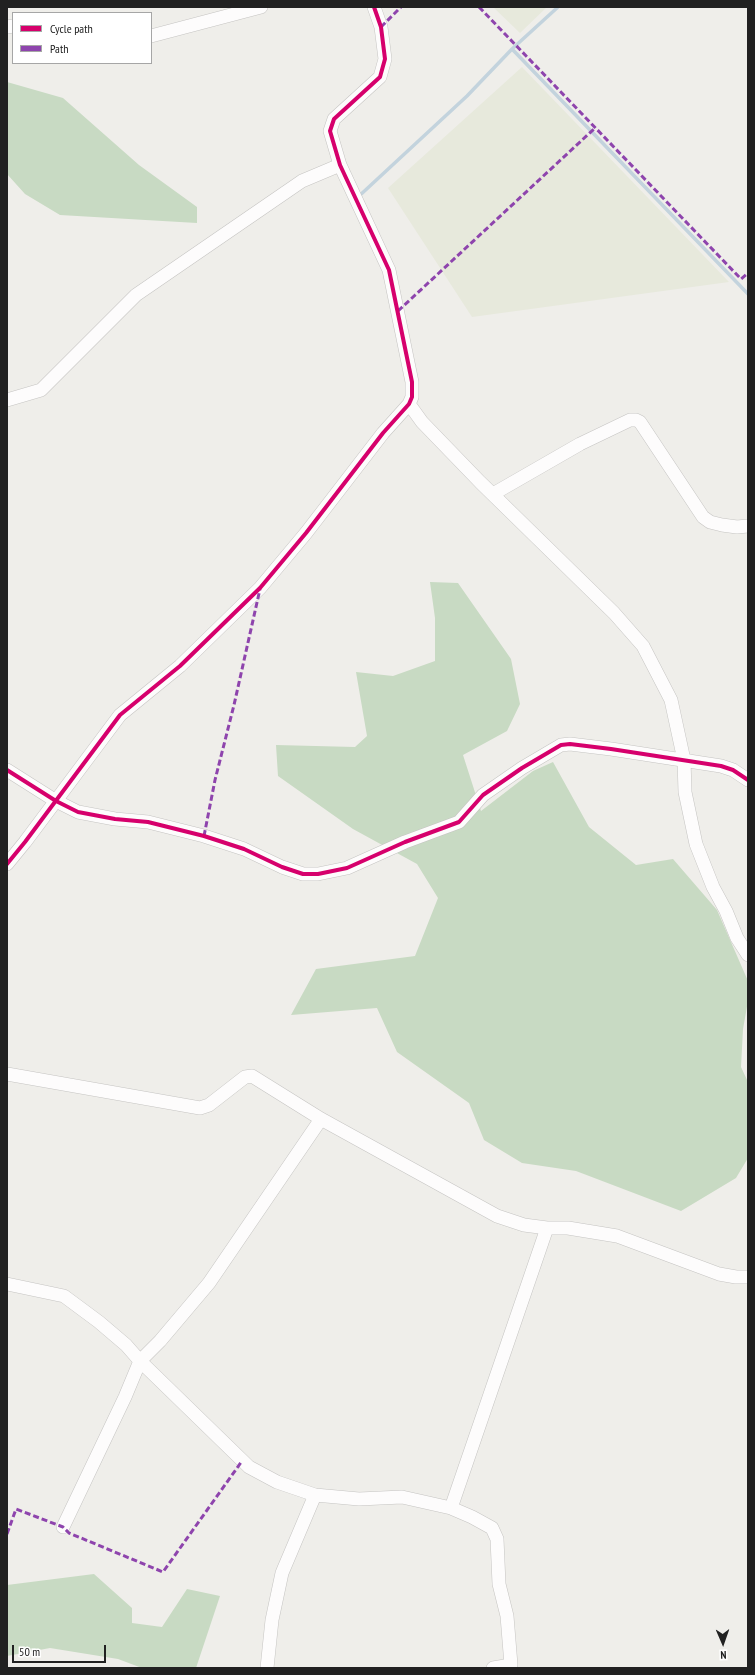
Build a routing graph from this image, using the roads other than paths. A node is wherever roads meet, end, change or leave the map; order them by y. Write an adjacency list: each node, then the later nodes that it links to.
1 (261, 7): 3 (street)
2 (374, 7): 4 (street)
3 (152, 36)
4 (340, 164): 5 (street); 6 (street)
5 (7, 400)
6 (409, 404): 7 (street); 12 (street)
7 (492, 494): 8 (street); 9 (street)
8 (748, 526)
9 (684, 760): 11 (street); 12 (street); 14 (street)
10 (7, 770): 12 (street)
11 (748, 780)
12 (56, 801): 13 (street)
13 (7, 864)
14 (748, 955)
15 (7, 1074): 16 (street)
16 (321, 1119): 17 (street); 20 (street)
17 (547, 1228): 18 (street); 22 (street)
18 (748, 1276)
19 (7, 1284): 20 (street)
20 (140, 1361): 21 (street); 23 (street)
21 (315, 1495): 22 (street); 24 (street)
22 (451, 1508): 25 (street)
23 (63, 1526)
24 (267, 1668)
25 (493, 1668)

